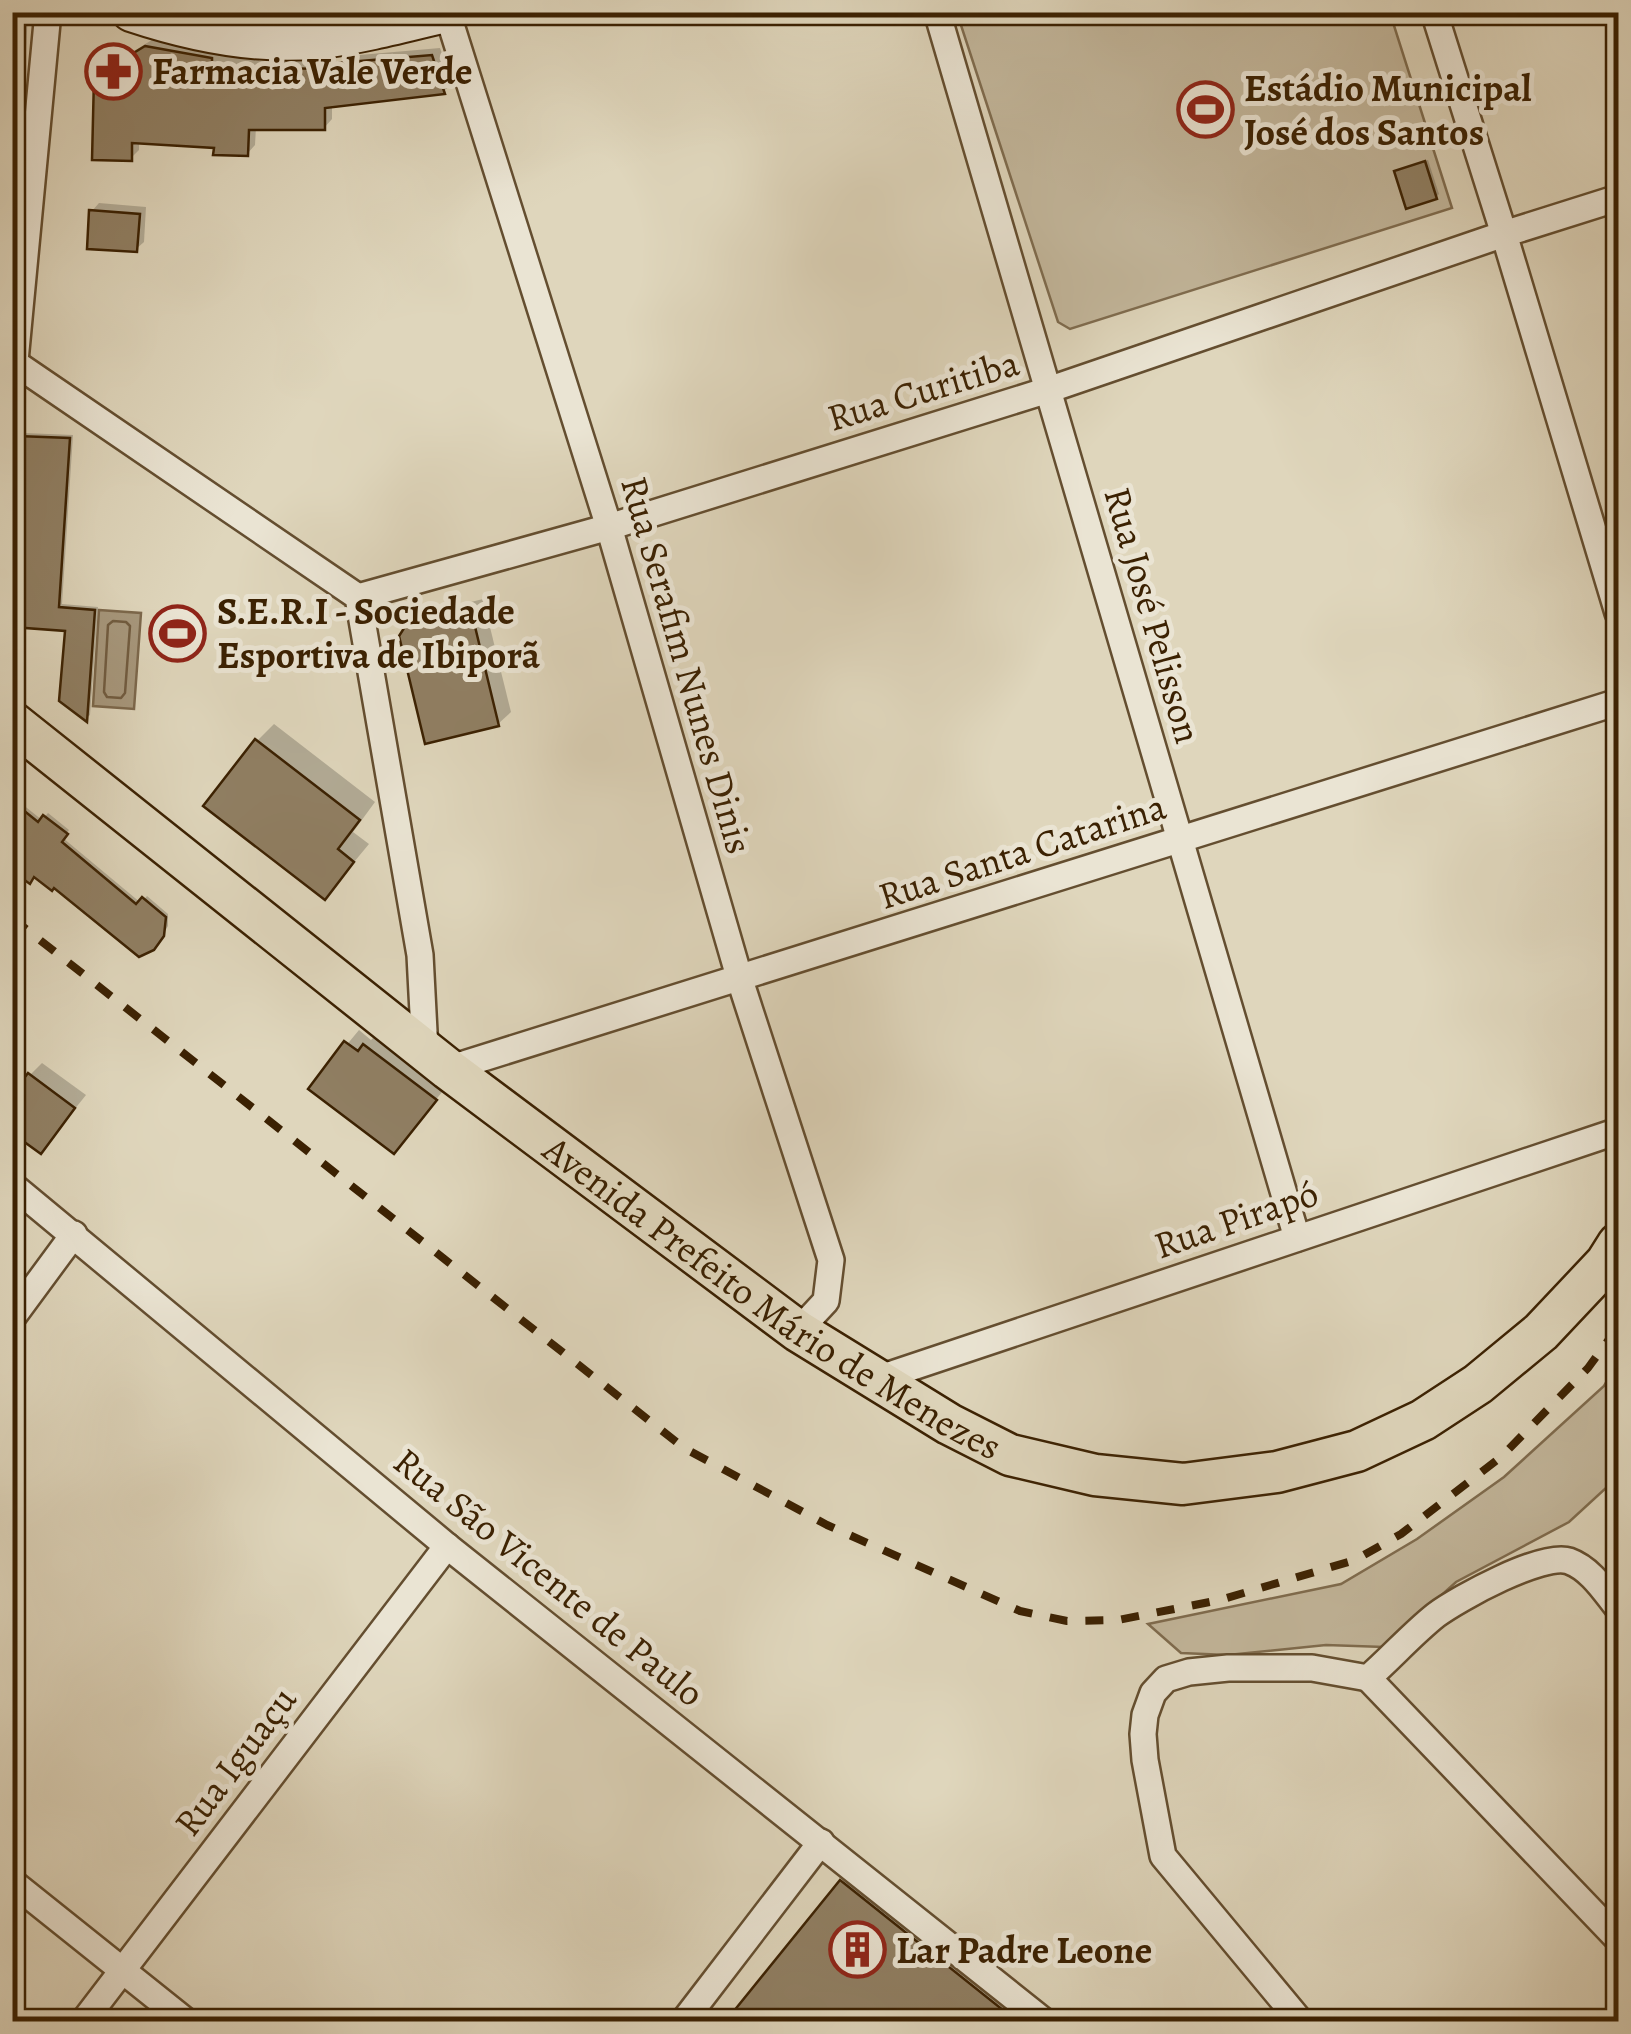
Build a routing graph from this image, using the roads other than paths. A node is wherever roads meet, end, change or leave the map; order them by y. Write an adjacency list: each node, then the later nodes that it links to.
1 (48, 12): 8 (street)
2 (132, 12): 5 (main road)
3 (937, 12): 9 (street, Rua José Pelisson)
4 (1434, 12): 7 (street)
5 (448, 13): 11 (street, Rua Serafim Nunes Dinis)
6 (1618, 198): 7 (street, Rua Curitiba)
7 (1504, 234): 9 (street, Rua Curitiba); 13 (street)
8 (14, 361): 10 (lane); 12 (street)
9 (1048, 390): 11 (street, Rua Curitiba); 16 (street, Rua José Pelisson)
10 (12, 391)
11 (608, 527): 12 (street, Rua Curitiba); 17 (street, Rua Serafim Nunes Dinis)
12 (358, 597): 18 (street)
13 (1618, 613)
14 (1618, 702): 16 (street, Rua Santa Catarina)
15 (12, 722): 18 (main road, Avenida Prefeito Mário de Menezes)
16 (1180, 841): 17 (street, Rua Santa Catarina); 23 (street, Rua José Pelisson)
17 (740, 980): 18 (street, Rua Santa Catarina); 26 (street, Rua Serafim Nunes Dinis)
18 (436, 1060): 26 (main road, Avenida Prefeito Mário de Menezes)
19 (1618, 1132): 23 (street, Rua Pirapó)
20 (12, 1185): 22 (street, Rua São Vicente de Paulo)
21 (1618, 1223): 24 (main road, Avenida Prefeito Mário de Menezes)
22 (74, 1234): 25 (street); 28 (street, Rua São Vicente de Paulo)
23 (1298, 1238): 27 (street, Rua Pirapó)
24 (1612, 1254): 27 (main road, Avenida Prefeito Mário de Menezes)
25 (12, 1318)
26 (798, 1332): 27 (main road, Avenida Prefeito Mário de Menezes)
27 (877, 1380)
28 (447, 1546): 31 (street, Rua São Vicente de Paulo); 34 (street, Rua Iguaçu)
29 (1618, 1608): 30 (street)
30 (1368, 1678): 33 (street); 39 (street)
31 (821, 1842): 37 (street); 38 (street, Rua São Vicente de Paulo)
32 (12, 1882): 34 (street)
33 (1618, 1939)
34 (123, 1970): 35 (street, Rua Iguaçu); 36 (street)
35 (83, 2022)
36 (187, 2022)
37 (683, 2022)
38 (1044, 2022)
39 (1301, 2022)

